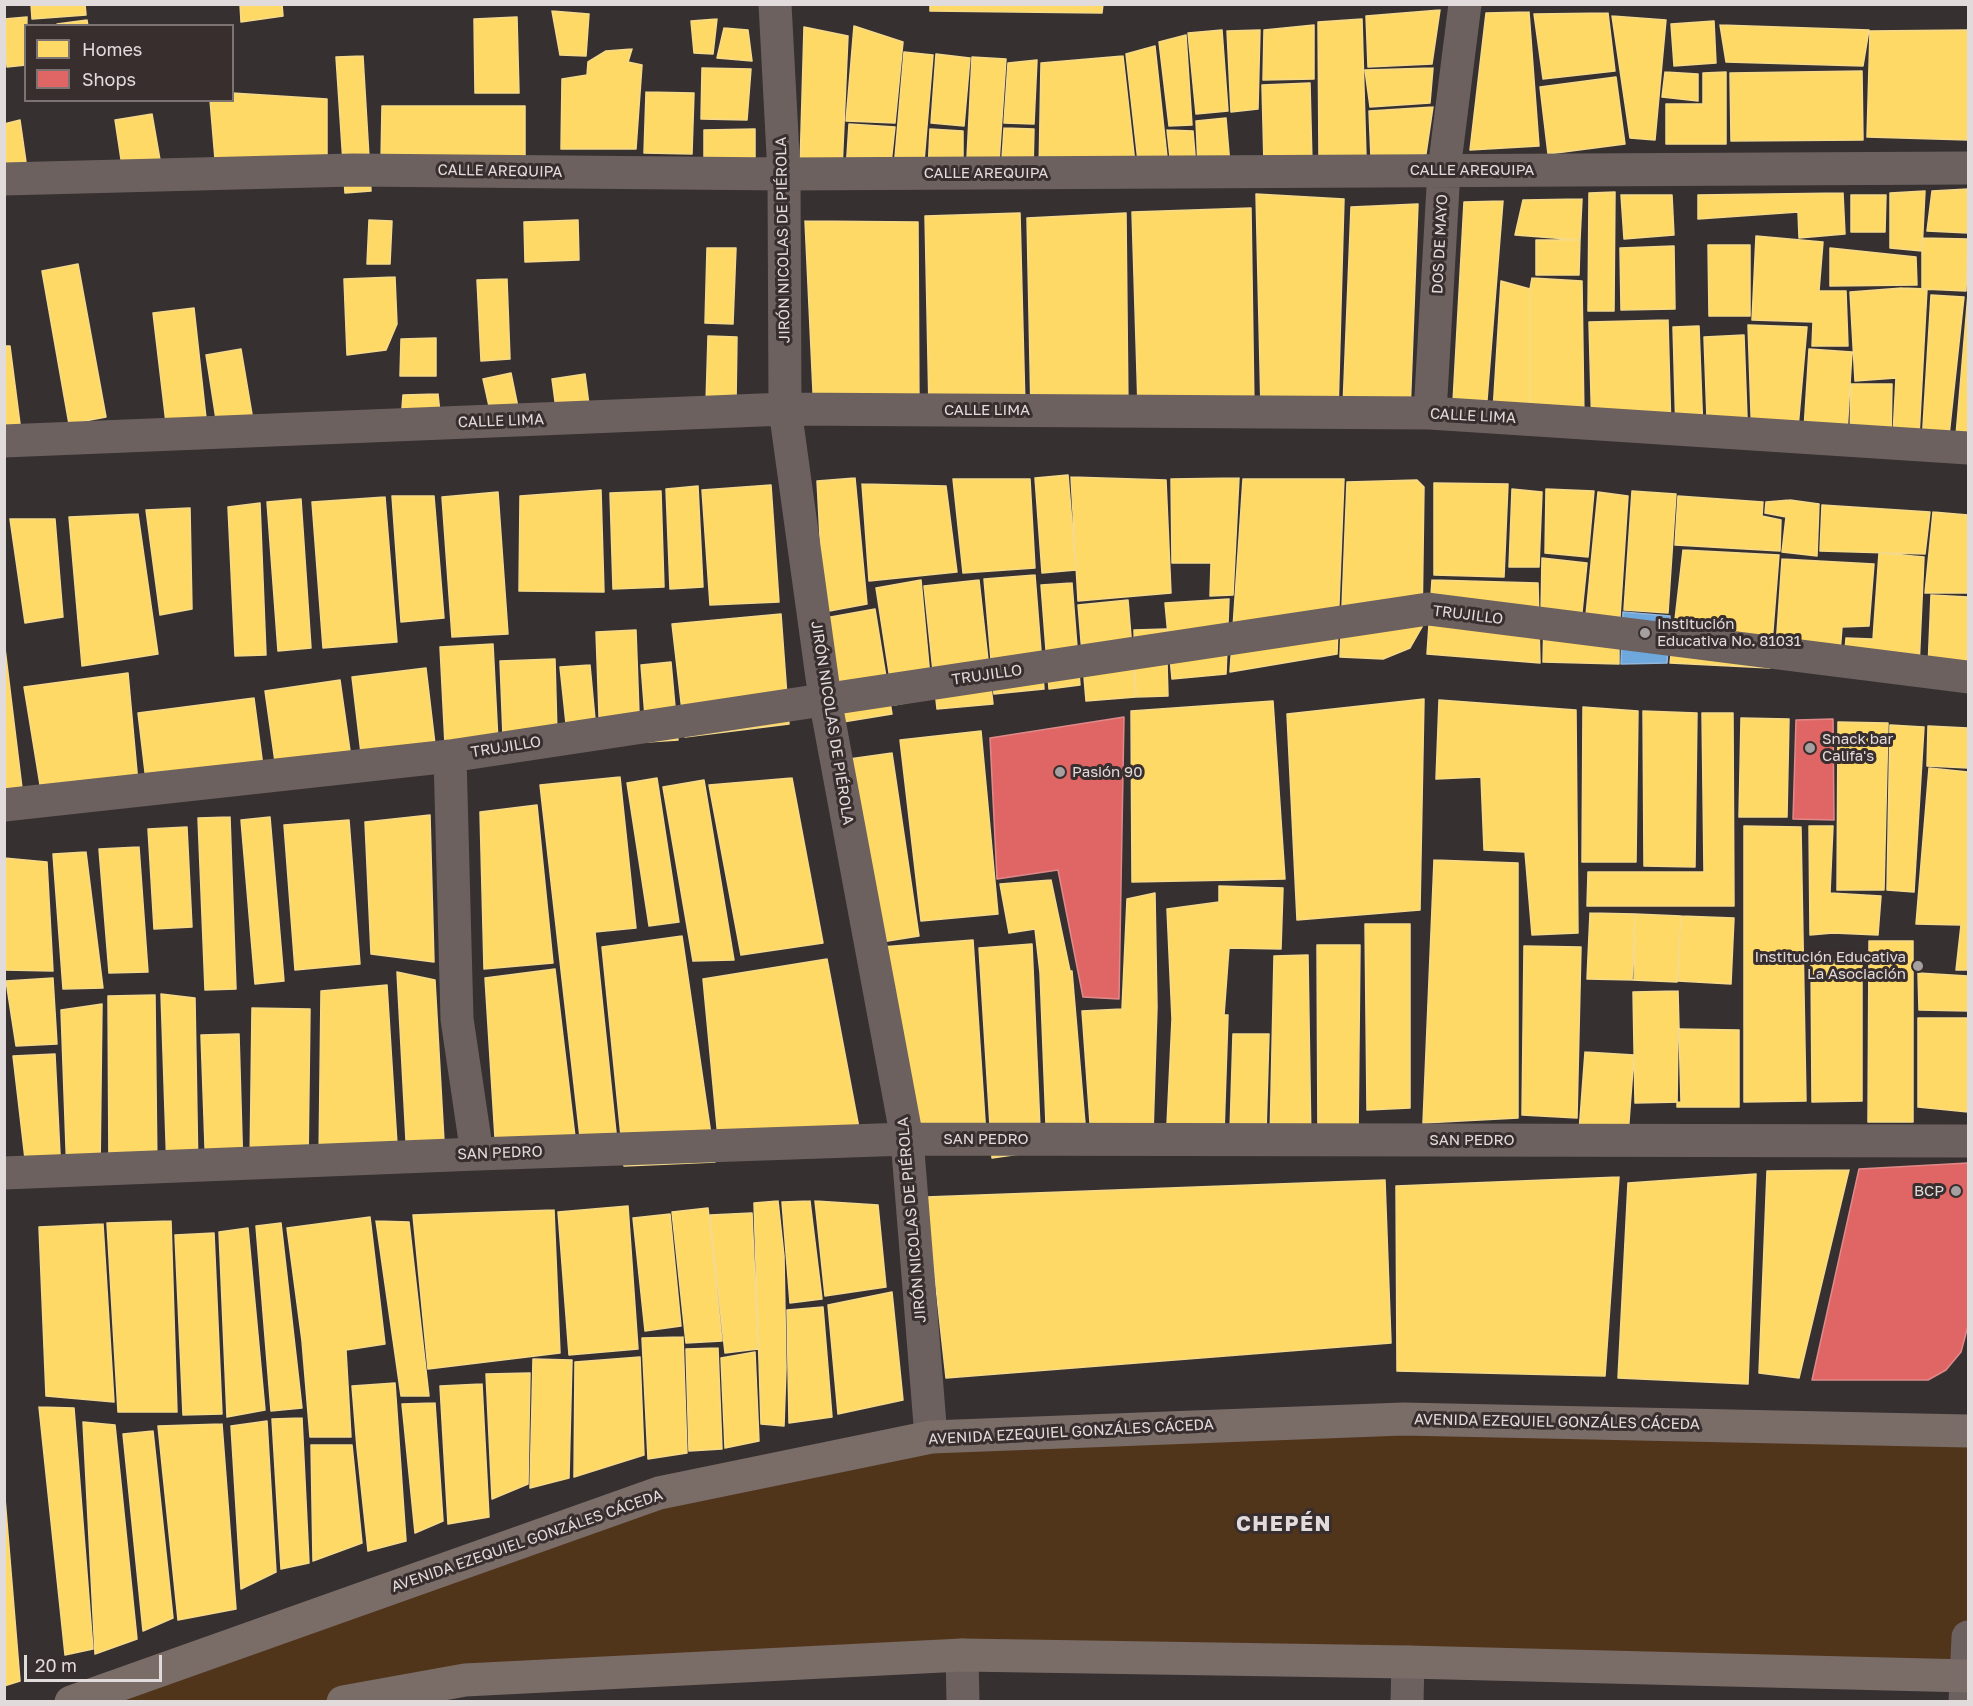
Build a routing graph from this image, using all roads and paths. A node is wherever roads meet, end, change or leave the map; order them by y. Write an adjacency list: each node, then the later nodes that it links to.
1 (775, 4): 5 (street, JIRÓN NICOLAS DE PIÉROLA)
2 (1465, 4): 4 (street, DOS DE MAYO)
3 (1968, 168): 4 (street, CALLE AREQUIPA)
4 (1444, 170): 5 (street, CALLE AREQUIPA); 8 (street, DOS DE MAYO)
5 (784, 174): 6 (street, CALLE AREQUIPA); 7 (street, JIRÓN NICOLAS DE PIÉROLA)
6 (4, 179)
7 (785, 409): 8 (street, CALLE LIMA); 9 (street, CALLE LIMA); 12 (street, JIRÓN NICOLAS DE PIÉROLA)
8 (1430, 413): 10 (street, CALLE LIMA)
9 (4, 441)
10 (1968, 448)
11 (1968, 677): 12 (street, TRUJILLO)
12 (825, 699): 13 (street, TRUJILLO); 15 (street, JIRÓN NICOLAS DE PIÉROLA)
13 (450, 756): 14 (street, TRUJILLO); 17 (street)
14 (4, 805)
15 (907, 1139): 16 (street, SAN PEDRO); 17 (street, SAN PEDRO); 20 (street, JIRÓN NICOLAS DE PIÉROLA)
16 (1968, 1141)
17 (477, 1154): 18 (street, SAN PEDRO)
18 (4, 1173)
19 (1968, 1431): 20 (main road, AVENIDA EZEQUIEL GONZÁLES CÁCEDA)
20 (931, 1437): 25 (main road, AVENIDA EZEQUIEL GONZÁLES CÁCEDA)
21 (1968, 1637): 24 (street)
22 (962, 1655): 23 (main road); 26 (main road); 27 (street)
23 (1408, 1662): 24 (main road); 28 (street)
24 (1966, 1685)
25 (71, 1701)
26 (343, 1701)
27 (963, 1701)
28 (1407, 1701)

